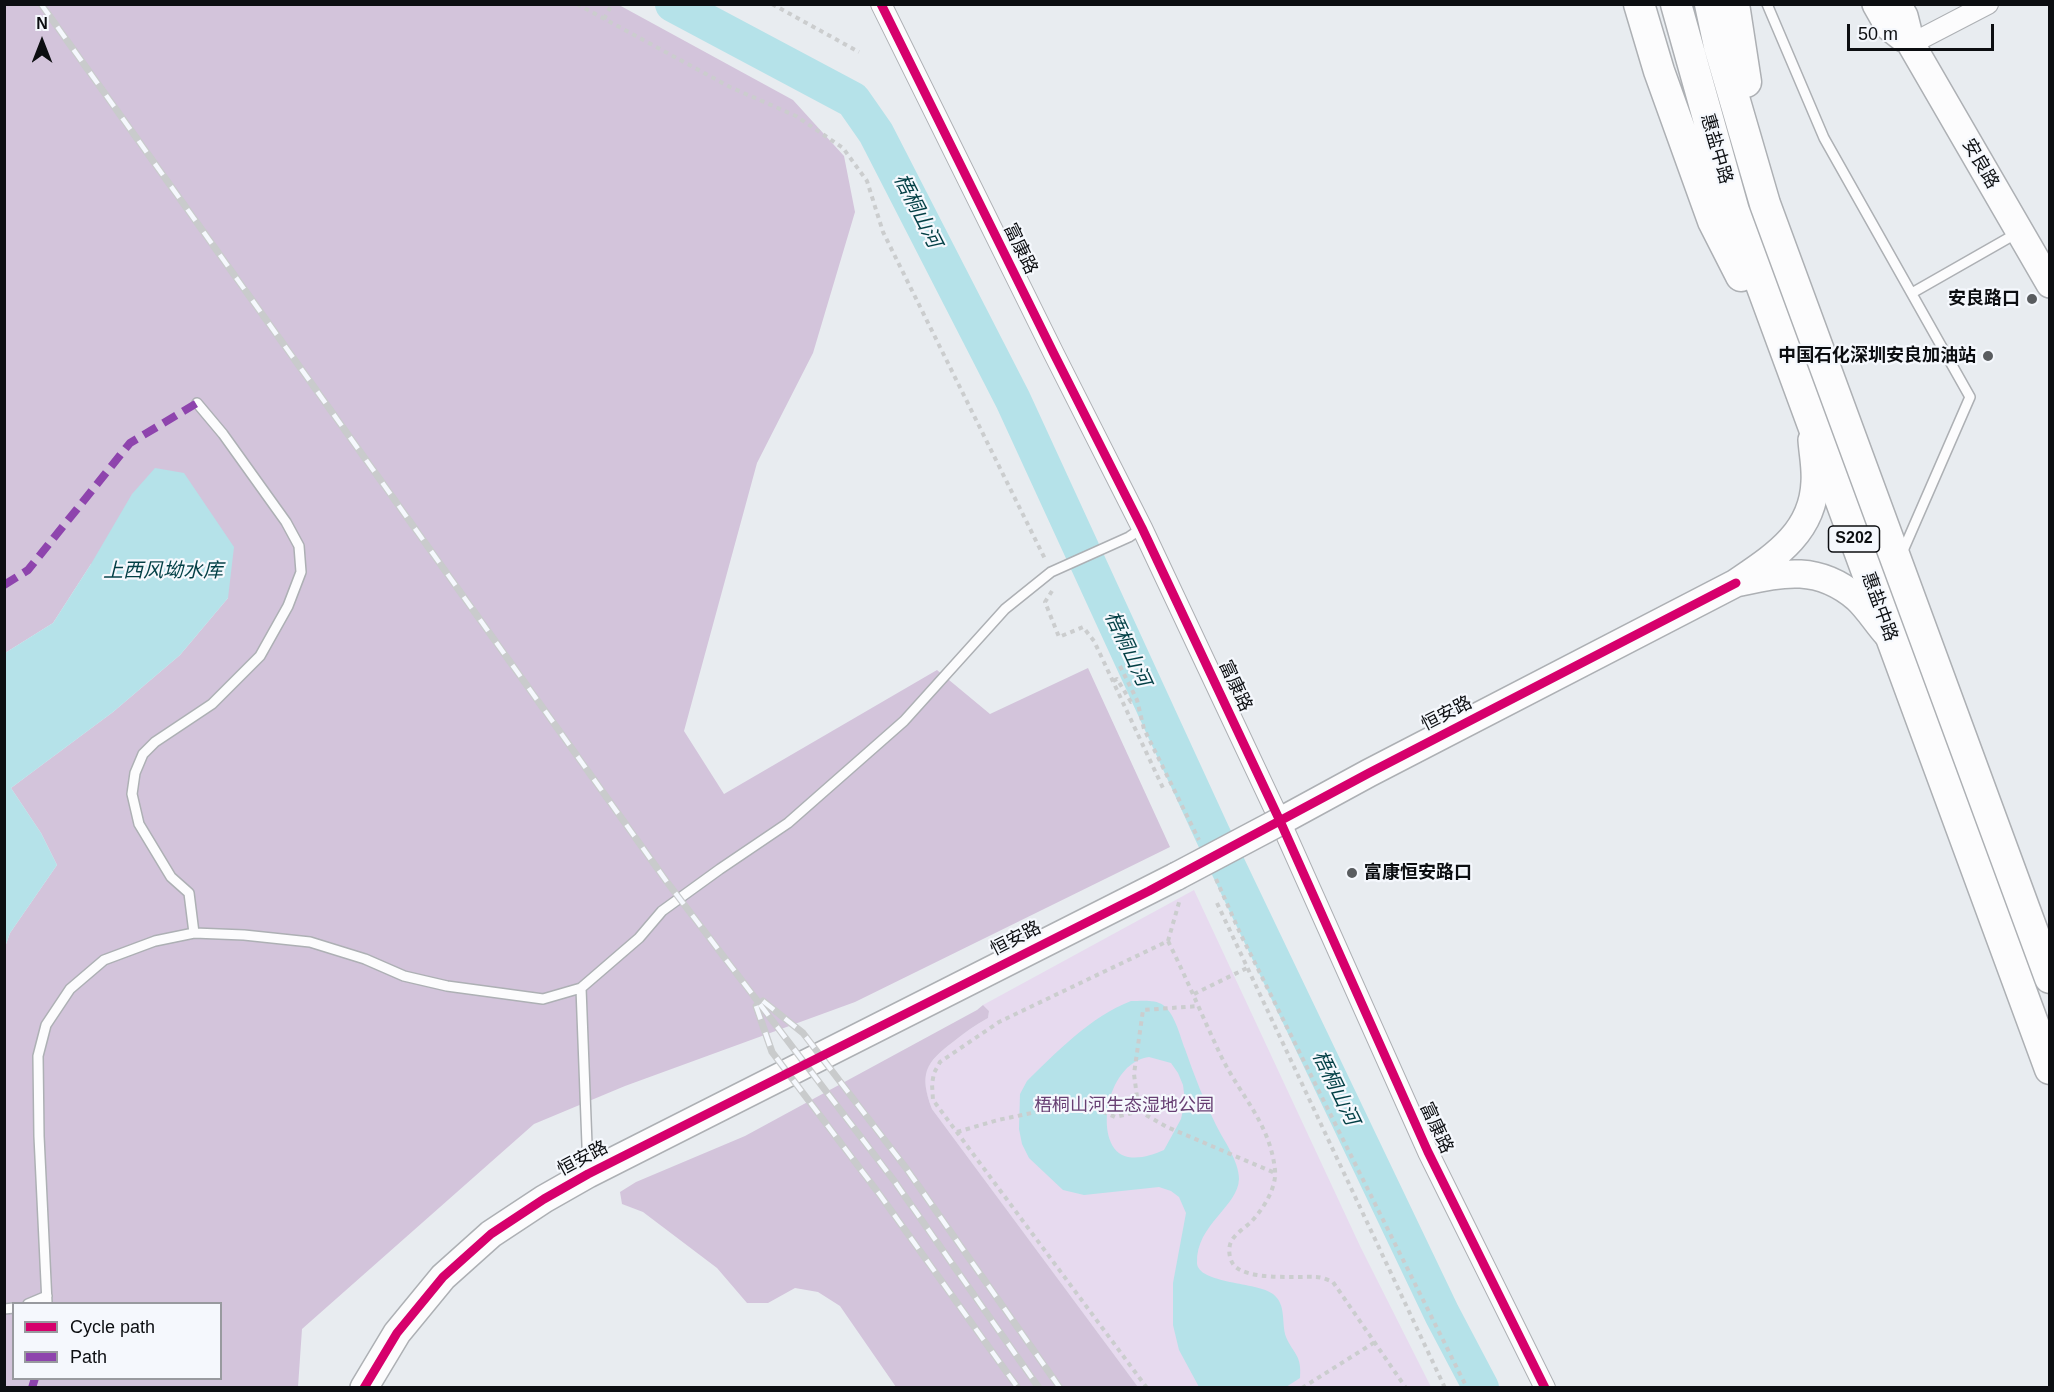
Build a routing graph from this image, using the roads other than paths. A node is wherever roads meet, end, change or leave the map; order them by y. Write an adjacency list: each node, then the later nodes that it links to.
1 (881, 4): 18 (street, 富康路)
2 (1639, 4): 15 (main road)
3 (1676, 4): 15 (main road, 惠盐中路 / S202)
4 (1710, 4): 11 (main road, 惠盐中路 / S202)
5 (1734, 4): 11 (main road)
6 (1767, 4): 14 (lane)
7 (1876, 4): 10 (street, 安良路)
8 (1898, 4): 10 (street, 安良路)
9 (1988, 4): 10 (street)
10 (1911, 44): 12 (street, 安良路)
11 (1766, 204): 19 (main road, 惠盐中路 / S202)
12 (2019, 232): 13 (street, 安良路); 14 (lane)
13 (2049, 284)
14 (1912, 294): 19 (lane)
15 (1797, 384): 17 (main road, 惠盐中路 / S202)
16 (197, 403): 23 (lane)
17 (1810, 421): 20 (street); 21 (main road, 惠盐中路 / S202)
18 (1135, 533): 22 (street, 富康路); 25 (lane)
19 (1897, 563): 24 (main road, 惠盐中路 / S202)
20 (1736, 583): 21 (street); 22 (street, 恒安路)
21 (1891, 640): 26 (main road, 惠盐中路 / S202)
22 (1280, 822): 27 (street, 恒安路, bridge); 30 (street, 富康路)
23 (194, 933): 25 (lane); 28 (lane)
24 (2049, 978)
25 (581, 988): 27 (lane)
26 (2049, 1069)
27 (588, 1174): 29 (street, 恒安路)
28 (47, 1300)
29 (364, 1388)
30 (1545, 1388)

